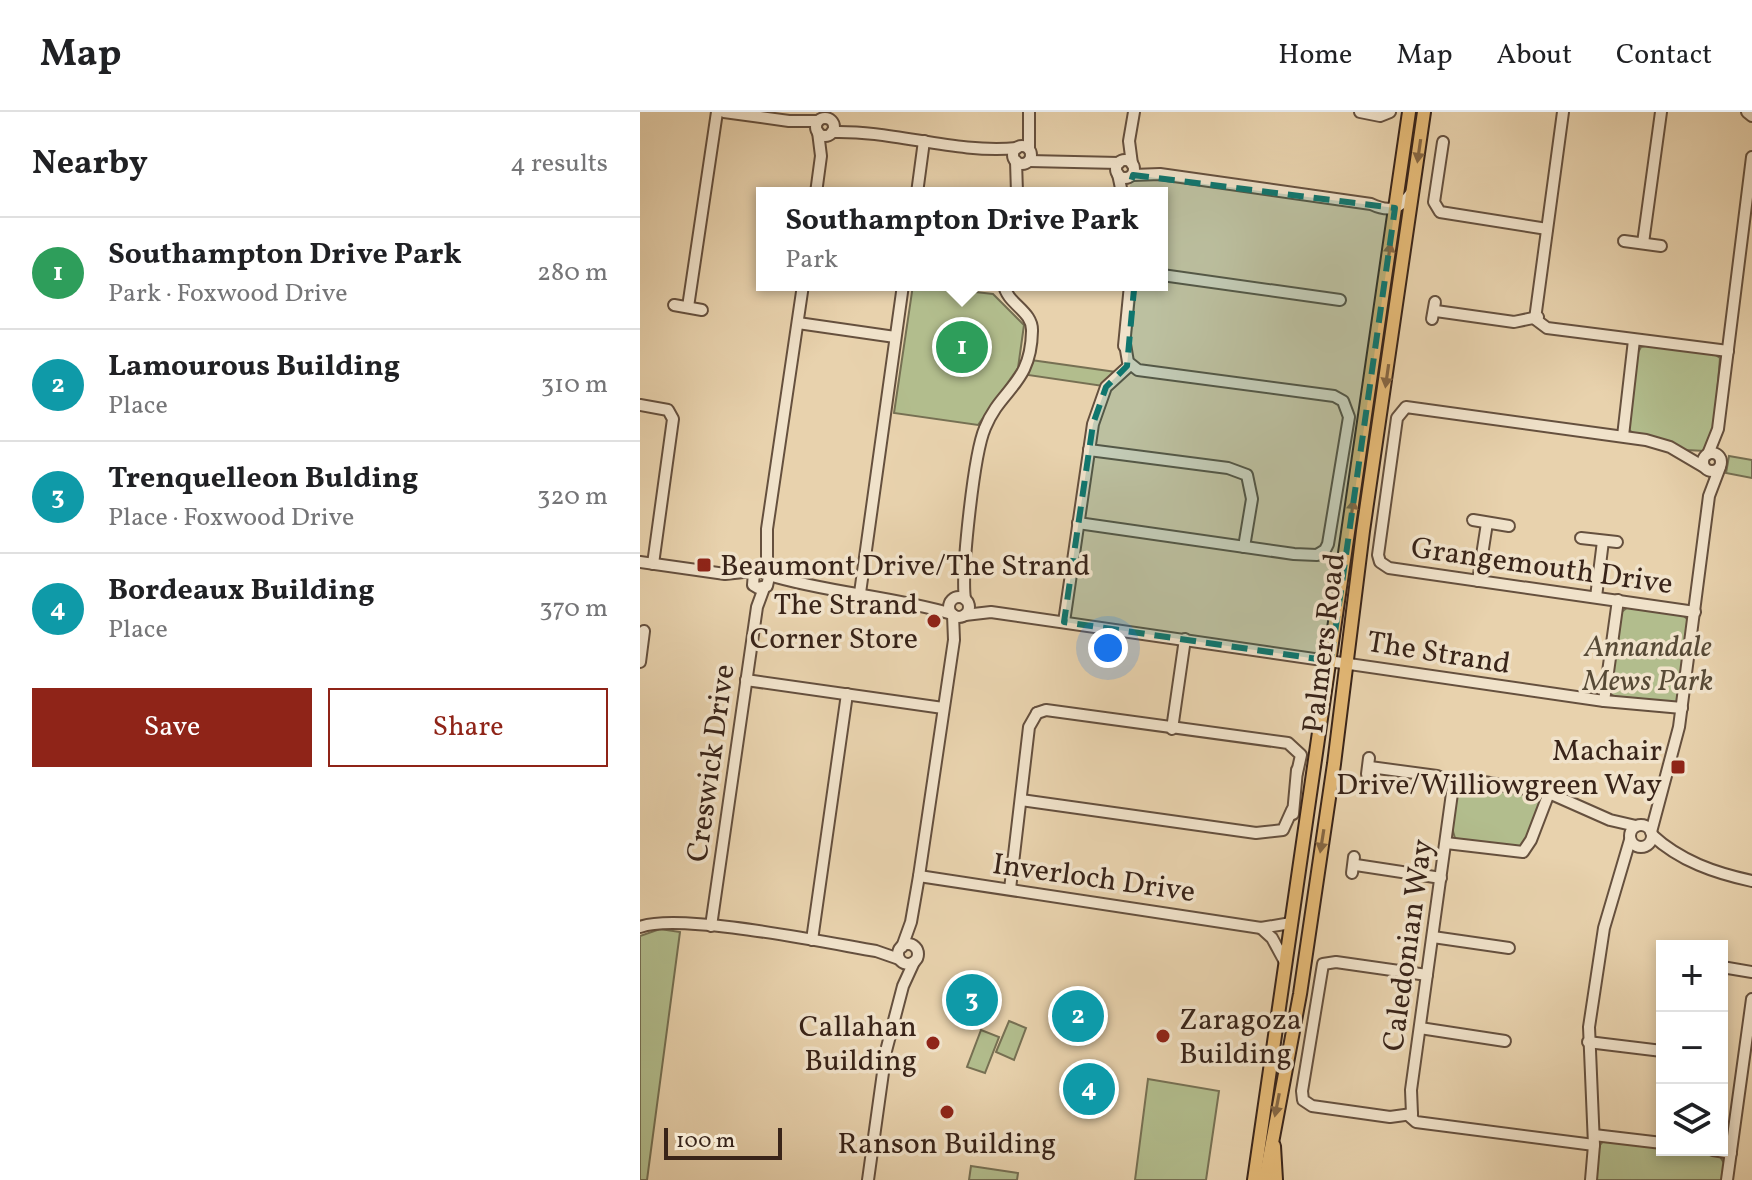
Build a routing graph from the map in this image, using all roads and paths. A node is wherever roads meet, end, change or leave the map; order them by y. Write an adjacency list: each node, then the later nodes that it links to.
1 (717, 112): 36 (street)
2 (724, 112): 13 (street)
3 (1029, 112): 16 (street)
4 (1134, 112): 18 (street)
5 (1360, 112): 6 (street)
6 (1390, 112)
7 (1409, 112): 24 (main road, Palmers Road)
8 (1424, 112): 23 (main road, Palmers Road, one-way to 23)
9 (1563, 112): 25 (street)
10 (1661, 112): 27 (street)
11 (1747, 112): 12 (street)
12 (1752, 116)
13 (825, 124): 14 (street); 19 (street)
14 (924, 141): 16 (street); 20 (street)
15 (1443, 142): 25 (street)
16 (1023, 155): 18 (street); 21 (street)
17 (1752, 157): 43 (street)
18 (1126, 169): 22 (street); 24 (street)
19 (817, 187)
20 (918, 187)
21 (1018, 187)
22 (1124, 187)
23 (1413, 191): 24 (street); 79 (main road, Palmers Road, one-way to 79)
24 (1396, 202): 77 (main road, Palmers Road, one-way to 24)
25 (1547, 229): 39 (street)
26 (1624, 241): 27 (street)
27 (1643, 243): 28 (street)
28 (1661, 246)
29 (1168, 276): 34 (street)
30 (802, 291): 40 (street, Creswick Drive)
31 (902, 291): 41 (street)
32 (1006, 291): 62 (street)
33 (1132, 291): 44 (street)
34 (1340, 300)
35 (674, 305): 36 (street)
36 (688, 307): 37 (street)
37 (702, 310)
38 (1434, 311): 39 (street)
39 (1536, 318): 42 (street)
40 (798, 323): 41 (street); 63 (street, Creswick Drive)
41 (895, 337): 65 (street)
42 (1634, 340): 43 (street); 47 (street)
43 (1728, 351): 46 (street)
44 (1128, 366): 48 (street); 59 (street)
45 (640, 405): 61 (street)
46 (1718, 429): 49 (street); 50 (street)
47 (1623, 436): 49 (street); 64 (street, Grangemouth Drive)
48 (1089, 450): 53 (street); 59 (street)
49 (1706, 461): 50 (street); 50 (street); 51 (street)
50 (1720, 463): 51 (street)
51 (1709, 496): 72 (street)
52 (1473, 520): 54 (street)
53 (1078, 523): 59 (street); 74 (street)
54 (1487, 523): 55 (street); 64 (street)
55 (1509, 526)
56 (1581, 538): 57 (street)
57 (1603, 541): 58 (street); 66 (street)
58 (1617, 542)
59 (1244, 547)
60 (640, 562): 61 (street, The Strand)
61 (653, 564): 63 (street, The Strand)
62 (963, 571): 67 (street); 68 (street)
63 (760, 579): 65 (street, The Strand); 80 (street, Creswick Drive)
64 (1478, 581): 66 (street, Grangemouth Drive)
65 (860, 593): 70 (street, The Strand)
66 (1596, 597): 69 (street, Grangemouth Drive)
67 (952, 600): 68 (street, The Strand); 70 (street, The Strand); 73 (street)
68 (965, 600): 71 (street, The Strand); 73 (street)
69 (1618, 600): 72 (street, Grangemouth Drive); 82 (street)
70 (924, 604): 73 (street, The Strand)
71 (991, 612): 73 (street, The Strand); 74 (street, The Strand)
72 (1695, 612): 84 (street)
73 (958, 615): 83 (street)
74 (1064, 622): 76 (street, The Strand)
75 (646, 631): 78 (street)
76 (1185, 639): 77 (street, The Strand); 85 (street)
77 (1331, 661): 79 (street, The Strand); 105 (main road, Palmers Road)
78 (640, 662)
79 (1348, 663): 82 (street, The Strand); 127 (main road, Palmers Road, one-way to 127)
80 (746, 680): 81 (street); 106 (street, Creswick Drive)
81 (847, 694): 83 (street); 110 (street)
82 (1604, 701): 84 (street, The Strand)
83 (943, 708): 100 (street)
84 (1682, 711): 90 (street)
85 (1172, 729): 89 (street); 89 (street)
86 (1369, 766): 87 (street)
87 (1457, 785): 88 (street); 95 (street, Caledonian Way)
88 (1549, 793): 91 (street); 95 (street)
89 (1021, 800): 103 (street)
90 (1658, 801): 92 (street); 93 (street)
91 (1610, 820): 92 (street); 94 (street)
92 (1637, 826): 93 (street); 94 (street)
93 (1651, 834): 96 (street); 97 (street)
94 (1630, 839): 96 (street); 99 (street)
95 (1446, 843): 101 (street, Caledonian Way)
96 (1645, 846): 97 (street); 99 (street)
97 (1668, 849): 102 (street)
98 (1354, 865): 101 (street)
99 (1625, 866): 123 (street)
100 (919, 876): 103 (street, Inverloch Drive); 104 (street)
101 (1441, 878): 109 (street, Caledonian Way)
102 (1752, 879)
103 (1010, 889): 108 (street, Inverloch Drive)
104 (911, 922): 111 (street); 113 (street)
105 (1291, 923): 108 (street, Inverloch Drive); 115 (main road, Palmers Road)
106 (711, 926): 107 (street); 110 (street)
107 (640, 927)
108 (1261, 928): 115 (street)
109 (1433, 937): 112 (street); 118 (street, Caledonian Way)
110 (812, 940): 113 (street)
111 (915, 948): 113 (street); 114 (street)
112 (1512, 948)
113 (900, 954): 114 (street); 119 (street)
114 (914, 962): 119 (street)
115 (1285, 962): 133 (main road, Palmers Road)
116 (1728, 968): 117 (street)
117 (1752, 972)
118 (1427, 975): 121 (street, Caledonian Way); 126 (street)
119 (903, 986): 132 (street)
120 (1752, 999): 125 (street)
121 (1420, 1028): 122 (street); 126 (street, Caledonian Way)
122 (1507, 1041)
123 (1588, 1042): 124 (street); 128 (street)
124 (1656, 1050)
125 (1747, 1076): 131 (street)
126 (1410, 1115): 128 (street)
127 (1272, 1131): 134 (main road, Palmers Road); 135 (main road)
128 (1594, 1140): 129 (street); 136 (street)
129 (1656, 1143)
130 (1728, 1152): 131 (street)
131 (1731, 1153): 137 (street)
132 (868, 1180)
133 (1254, 1180)
134 (1265, 1180)
135 (1276, 1180)
136 (1591, 1180)
137 (1727, 1180)

